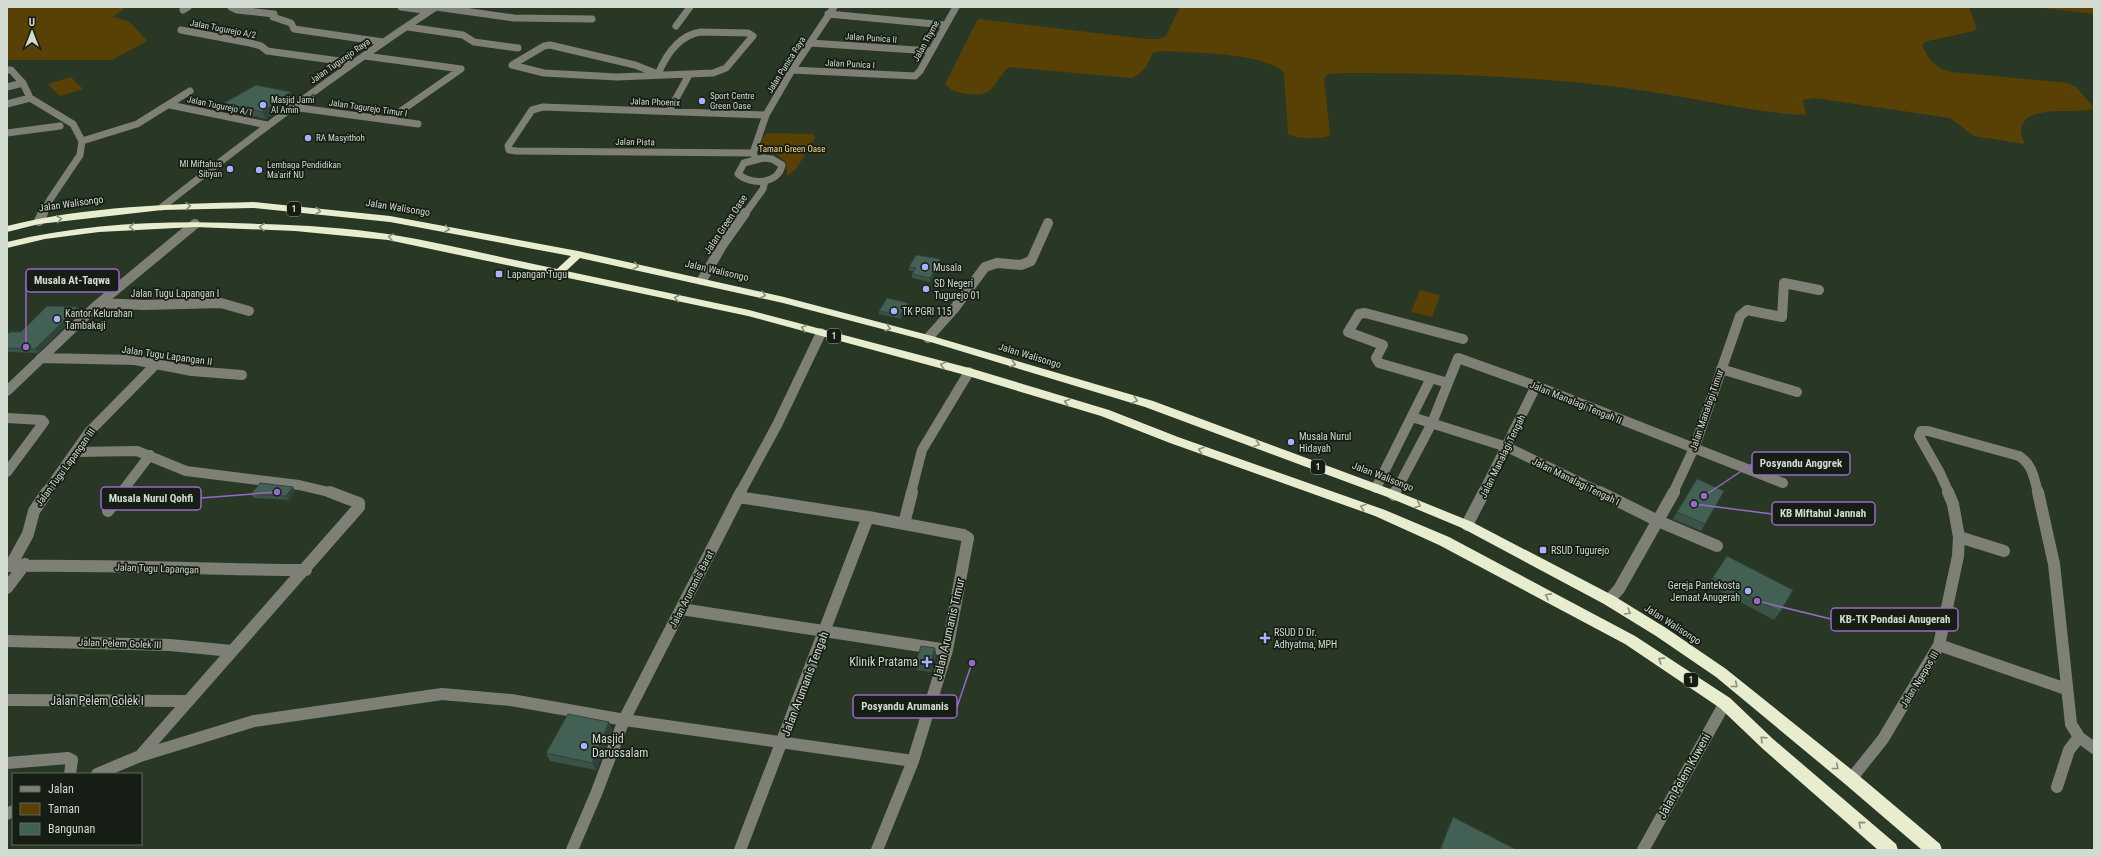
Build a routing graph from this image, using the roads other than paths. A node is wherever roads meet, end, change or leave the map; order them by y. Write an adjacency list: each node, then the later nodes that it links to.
1 (231, 7): 13 (street)
2 (400, 7): 5 (street)
3 (834, 7): 7 (street, Jalan Punica Raya)
4 (956, 7): 9 (street, Jalan Thyme)
5 (434, 8): 8 (street); 11 (street, Jalan Tugurejo Raya)
6 (688, 10): 10 (street)
7 (828, 14): 9 (street); 14 (street, Jalan Punica Raya)
8 (592, 19)
9 (945, 25): 16 (street, Jalan Thyme)
10 (676, 26)
11 (408, 27): 13 (street, Jalan Tugurejo Raya); 15 (street)
12 (182, 30): 18 (street, Jalan Tugurejo A/2)
13 (383, 42): 17 (street, Jalan Tugurejo Raya)
14 (810, 43): 16 (street, Jalan Punica II); 20 (street, Jalan Punica Raya)
15 (518, 48)
16 (931, 52): 24 (street, Jalan Thyme)
17 (365, 56): 18 (street, Jalan Tugurejo Raya); 34 (street)
18 (354, 62): 31 (street, Jalan Tugurejo Raya)
19 (7, 70): 25 (street)
20 (792, 70): 24 (street, Jalan Punica I); 33 (street, Jalan Punica Raya)
21 (658, 74): 21 (street); 22 (street); 23 (street)
22 (681, 75): 23 (street); 32 (street)
23 (689, 75): 32 (street)
24 (907, 76)
25 (23, 83): 26 (street); 28 (street)
26 (7, 87)
27 (190, 91): 30 (street)
28 (30, 98): 29 (street); 39 (street)
29 (7, 104)
30 (170, 105): 36 (street, Jalan Tugurejo A/1); 39 (street)
31 (292, 107): 34 (street, Jalan Tugurejo Timur I); 36 (street, Jalan Tugurejo Raya)
32 (665, 111): 33 (street, Jalan Phoenix); 40 (street, Jalan Phoenix)
33 (766, 115): 41 (street, Jalan Punica Raya)
34 (388, 120): 35 (street, Jalan Tugurejo Timur I)
35 (418, 124)
36 (267, 125): 43 (street, Jalan Tugurejo Raya)
37 (60, 126): 38 (street)
38 (7, 133)
39 (82, 141): 44 (street)
40 (516, 151): 41 (street, Jalan Pista)
41 (755, 156): 42 (street, Jalan Pista); 42 (street)
42 (765, 181): 51 (street, Jalan Green Oase)
43 (162, 207): 44 (highway, Jalan Walisongo / 1, one-way to 43); 49 (highway, Jalan Walisongo / 1, one-way to 49)
44 (39, 222): 47 (highway, Jalan Walisongo / 1)
45 (1048, 223): 56 (street)
46 (194, 224): 48 (highway, 1, one-way to 48); 50 (highway, 1, one-way to 46); 53 (street)
47 (7, 229)
48 (7, 245)
49 (578, 254): 50 (highway); 51 (highway, Jalan Walisongo / 1, one-way to 51)
50 (560, 272): 55 (highway, 1, one-way to 50)
51 (702, 280): 56 (highway, Jalan Walisongo / 1, one-way to 56)
52 (1819, 290): 60 (street, Jalan Manalagi Timur)
53 (100, 303): 54 (street, Jalan Tugu Lapangan I); 58 (street)
54 (249, 312)
55 (821, 333): 61 (highway, 1, one-way to 55); 79 (street, Jalan Arumanis Barat)
56 (928, 338): 77 (highway, Jalan Walisongo / 1, one-way to 77)
57 (1463, 339): 63 (street)
58 (41, 358): 59 (street, Jalan Tugu Lapangan II); 66 (street)
59 (156, 364): 62 (street, Jalan Tugu Lapangan II); 73 (street, Jalan Tugu Lapangan III)
60 (1721, 369): 67 (street); 72 (street, Jalan Manalagi Timur)
61 (968, 372): 83 (street); 102 (highway, 1, one-way to 61)
62 (242, 375)
63 (1431, 378): 64 (street); 68 (street)
64 (1448, 383): 65 (street, Jalan Manalagi Tengah II); 70 (street)
65 (1536, 386): 71 (street, Jalan Manalagi Tengah); 72 (street, Jalan Manalagi Tengah II)
66 (7, 391)
67 (1797, 392)
68 (1412, 417): 70 (street, Jalan Manalagi Tengah I); 77 (street)
69 (7, 418): 75 (street)
70 (1432, 423): 71 (street, Jalan Manalagi Tengah I); 78 (street)
71 (1507, 448): 82 (street, Jalan Manalagi Tengah I); 84 (street, Jalan Manalagi Tengah)
72 (1693, 449): 76 (street, Jalan Manalagi Tengah II); 82 (street, Jalan Manalagi Timur)
73 (76, 452): 74 (street); 89 (street, Jalan Tugu Lapangan III)
74 (150, 455): 80 (street); 90 (street)
75 (7, 472)
76 (1783, 483)
77 (1376, 488): 78 (highway, Jalan Walisongo / 1)
78 (1394, 495): 84 (highway, Jalan Walisongo / 1, one-way to 84)
79 (738, 497): 81 (street); 93 (street, Jalan Arumanis Barat)
80 (108, 511)
81 (868, 517): 83 (street); 94 (street, Jalan Arumanis Tengah)
82 (1658, 521): 86 (street, Jalan Manalagi Tengah I); 92 (street, Jalan Manalagi Timur)
83 (904, 524): 97 (street, Jalan Arumanis Timur)
84 (1466, 525): 92 (highway, Jalan Walisongo / 1)
85 (1959, 537): 87 (street); 96 (street, Jalan Ngepos III); 99 (street, Jalan Ngepos III)
86 (1717, 546)
87 (2004, 551)
88 (25, 564): 89 (street, Jalan Tugu Lapangan); 90 (street, Jalan Tugu Lapangan); 91 (street)
89 (9, 565)
90 (306, 570): 98 (street)
91 (7, 588)
92 (1609, 600): 112 (highway, Jalan Walisongo / 1, one-way to 112)
93 (681, 609): 94 (street); 103 (street, Jalan Arumanis Barat)
94 (824, 631): 97 (street); 105 (street, Jalan Arumanis Tengah)
95 (7, 641): 98 (street, Jalan Pelem Golek III)
96 (1939, 645): 99 (street); 112 (street, Jalan Ngepos III)
97 (947, 650): 108 (street, Jalan Arumanis Timur)
98 (232, 651): 101 (street)
99 (2066, 690): 104 (street)
100 (7, 700): 101 (street, Jalan Pelem Golek I)
101 (187, 701): 107 (street)
102 (1725, 703): 117 (street, Jalan Pelem Kuweni); 118 (highway, 1, one-way to 102)
103 (624, 720): 105 (street); 107 (street); 114 (street, Jalan Arumanis Barat)
104 (2079, 737): 106 (street); 113 (street)
105 (783, 741): 108 (street); 115 (street, Jalan Arumanis Tengah)
106 (2094, 748)
107 (140, 756): 111 (street)
108 (913, 761): 116 (street, Jalan Arumanis Timur)
109 (7, 763): 110 (street)
110 (70, 773)
111 (99, 773)
112 (1851, 779): 119 (highway, Jalan Walisongo / 1)
113 (2057, 787)
114 (572, 850)
115 (740, 850)
116 (877, 850)
117 (1643, 850)
118 (1890, 850)
119 (1934, 850)

